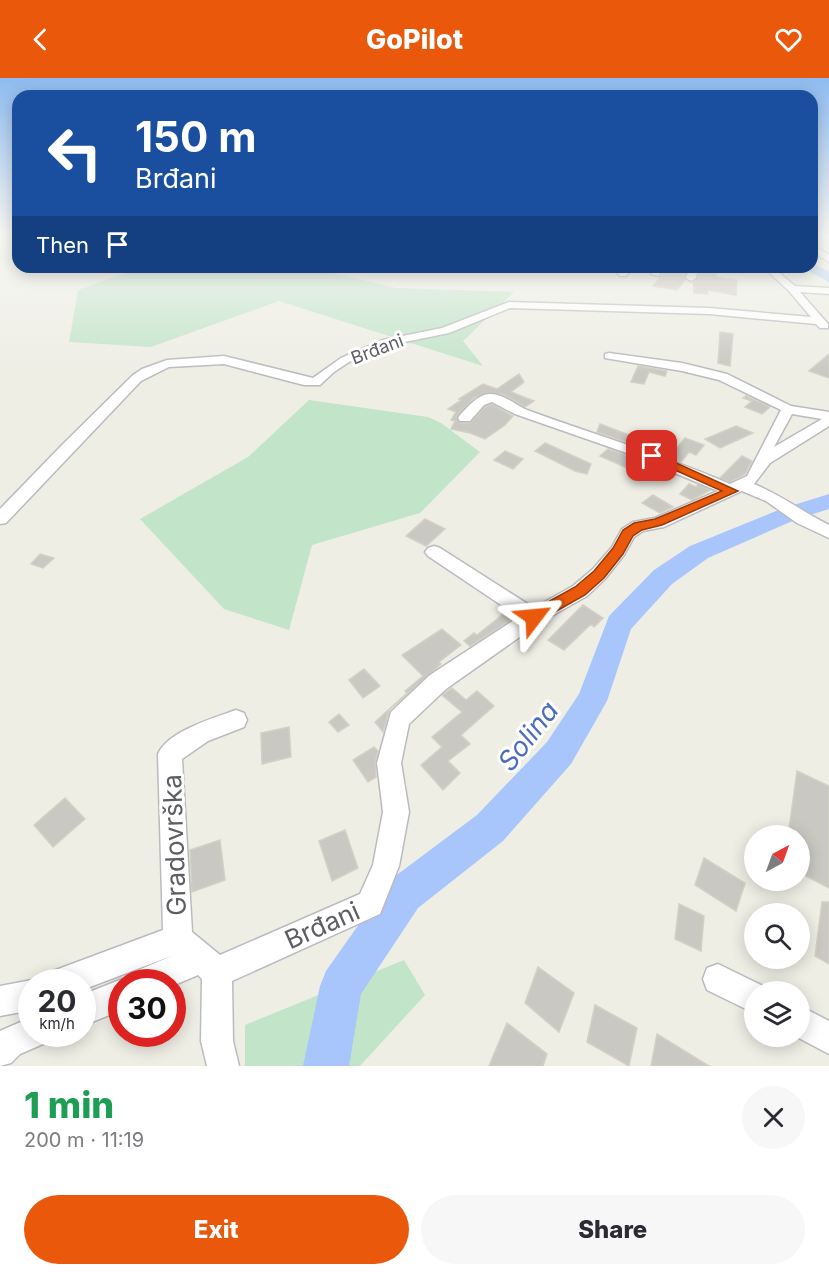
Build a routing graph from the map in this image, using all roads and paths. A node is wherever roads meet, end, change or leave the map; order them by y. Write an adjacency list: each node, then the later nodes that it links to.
1 (784, 282): 2 (street, Brđani)
2 (792, 289): 3 (street); 4 (street, Brđani)
3 (826, 291)
4 (824, 326): 11 (street, Brđani)
5 (609, 356): 6 (street)
6 (788, 409): 8 (street); 9 (street)
7 (465, 418): 10 (street)
8 (829, 418): 9 (street)
9 (765, 460): 10 (street)
10 (737, 488): 12 (street); 14 (street, Brđani)
11 (0, 519)
12 (829, 532)
13 (434, 552): 14 (street)
14 (534, 617): 17 (street, Brđani)
15 (236, 720): 16 (street, Gradovrška)
16 (178, 939): 17 (street, Gradovrška); 18 (street, Gradovrška)
17 (209, 965): 19 (street); 28 (street)
18 (96, 970)
19 (186, 971)
20 (718, 979): 21 (street)
21 (744, 993)
22 (18, 998): 23 (street)
23 (0, 1001)
24 (810, 1028): 25 (street)
25 (829, 1038)
26 (18, 1039): 27 (street)
27 (0, 1052)
28 (223, 1066)

